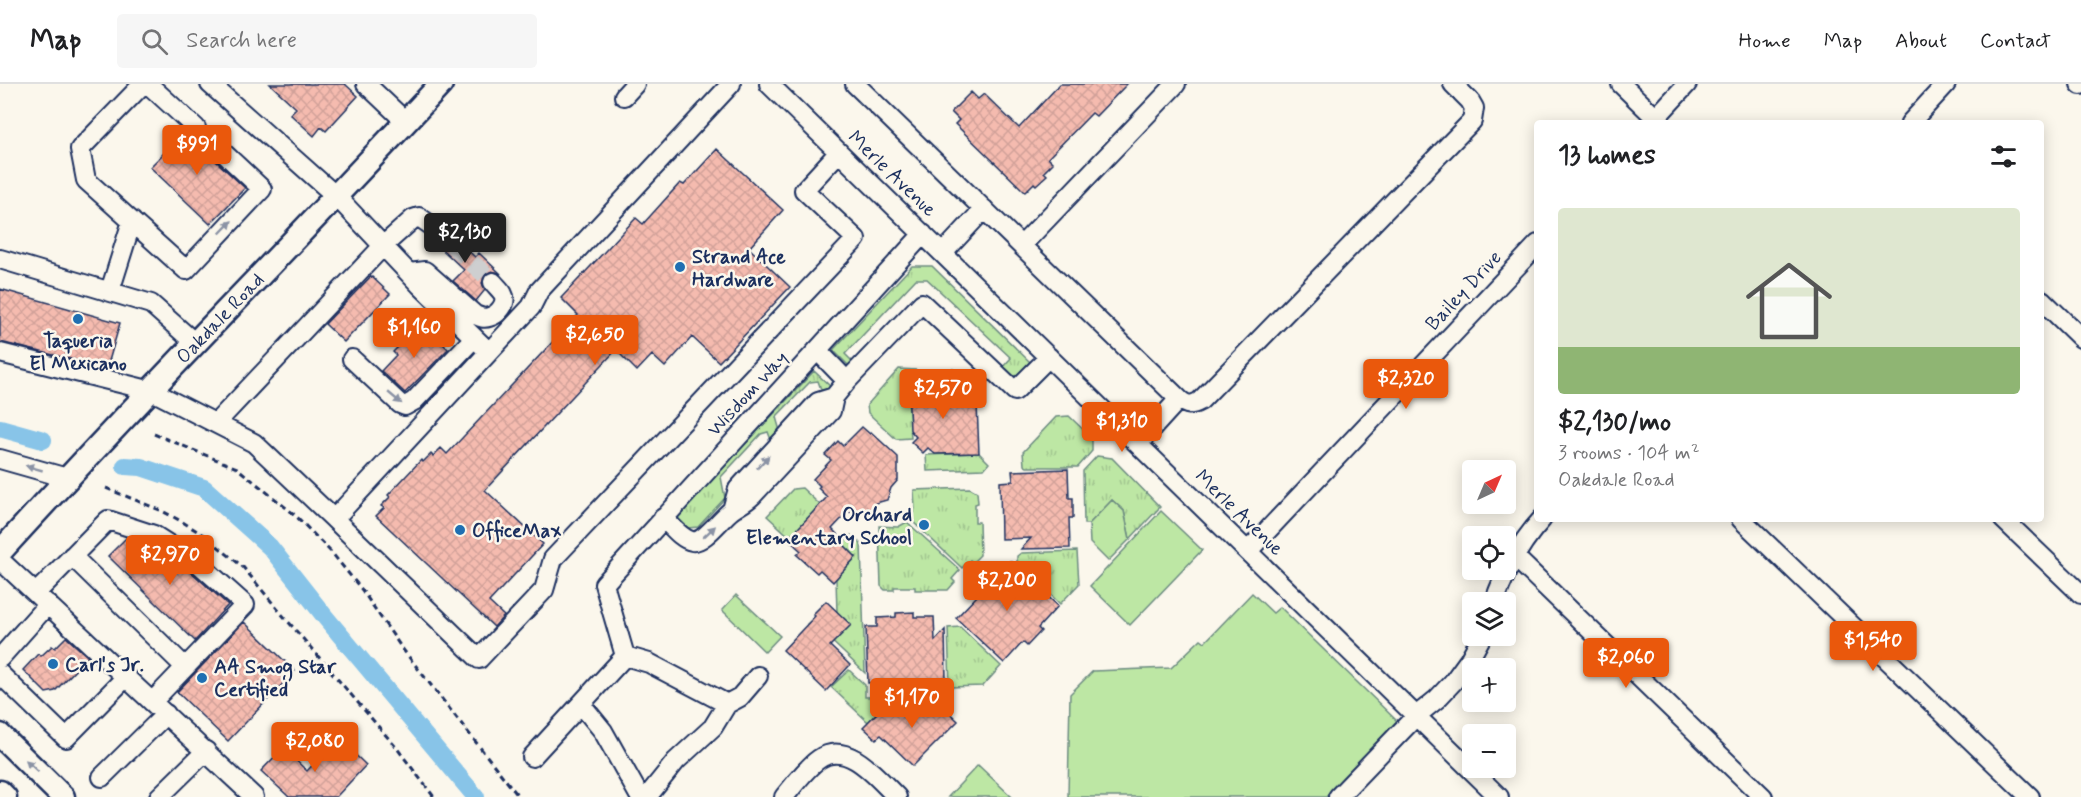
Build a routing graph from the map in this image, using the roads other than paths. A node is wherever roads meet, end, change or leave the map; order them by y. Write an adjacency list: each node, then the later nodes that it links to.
1 (143, 84): 22 (street)
2 (148, 84): 17 (street)
3 (210, 84): 20 (street)
4 (366, 84): 16 (street)
5 (441, 84): 16 (main road, Oakdale Road)
6 (731, 84): 38 (street)
7 (769, 84): 19 (street, Merle Avenue)
8 (855, 84): 21 (street)
9 (1176, 84): 26 (street)
10 (1453, 84): 44 (street)
11 (1621, 84): 14 (street)
12 (1687, 84): 14 (street)
13 (1946, 84): 15 (street)
14 (1653, 120)
15 (1913, 120)
16 (406, 122): 20 (main road, Oakdale Road)
17 (196, 128)
18 (212, 142): 22 (street, one-way to 18)
19 (839, 152): 24 (street, Merle Avenue); 50 (street)
20 (337, 196): 25 (street); 36 (main road, Oakdale Road)
21 (984, 209): 26 (street); 28 (street)
22 (132, 221): 32 (street)
23 (432, 226): 25 (street)
24 (923, 234): 28 (street, Merle Avenue); 37 (street, Wisdom Way)
25 (384, 245): 30 (street); 45 (street)
26 (1022, 245): 44 (street)
27 (1534, 247): 54 (street, Bailey Drive)
28 (943, 253): 40 (street, Merle Avenue)
29 (0, 259): 32 (street)
30 (410, 273): 31 (street); 34 (street)
31 (493, 282)
32 (110, 291): 36 (street)
33 (2044, 302): 35 (street)
34 (474, 338): 38 (street); 41 (street, one-way to 34)
35 (2081, 338)
36 (196, 344): 43 (main road, Oakdale Road)
37 (817, 350): 42 (street); 49 (street, Wisdom Way)
38 (489, 352): 50 (street)
39 (0, 353): 43 (street)
40 (1048, 357): 42 (street); 46 (street, Merle Avenue)
41 (352, 359)
42 (848, 381): 49 (street, one-way to 42)
43 (152, 391): 45 (street); 48 (main road, Oakdale Road)
44 (1179, 399): 46 (street)
45 (216, 423): 50 (street)
46 (1138, 444): 54 (street, Merle Avenue)
47 (0, 459): 48 (street, one-way to 47)
48 (67, 478): 55 (main road, Oakdale Road)
49 (663, 518): 63 (street, Wisdom Way)
50 (334, 519)
51 (1539, 522): 56 (street)
52 (1744, 522): 89 (street)
53 (2006, 522): 60 (street)
54 (1248, 551): 72 (street, Merle Avenue)
55 (0, 552)
56 (1516, 553)
57 (72, 556): 61 (street); 65 (street); 65 (street)
58 (1516, 558): 88 (street)
59 (0, 560): 61 (street)
60 (2081, 594)
61 (42, 598): 64 (street); 68 (street)
62 (1477, 646): 72 (street)
63 (625, 656): 69 (street); 70 (street)
64 (0, 658)
65 (186, 667): 71 (street)
66 (0, 674): 68 (street)
67 (758, 676): 70 (street)
68 (126, 678): 71 (street)
69 (581, 704): 75 (street); 82 (street)
70 (727, 704): 83 (street)
71 (159, 708): 74 (street); 76 (street)
72 (1416, 716): 86 (street); 87 (street, Merle Avenue)
73 (0, 735): 80 (main road, one-way to 73)
74 (206, 752): 78 (street); 81 (street)
75 (531, 757)
76 (102, 777)
77 (0, 792): 79 (main road)
78 (246, 794)
79 (5, 797)
80 (63, 797)
81 (159, 797)
82 (640, 797)
83 (647, 797)
84 (784, 797): 85 (street)
85 (897, 797)
86 (1338, 797)
87 (1499, 797)
88 (1763, 797)
89 (2030, 797)

